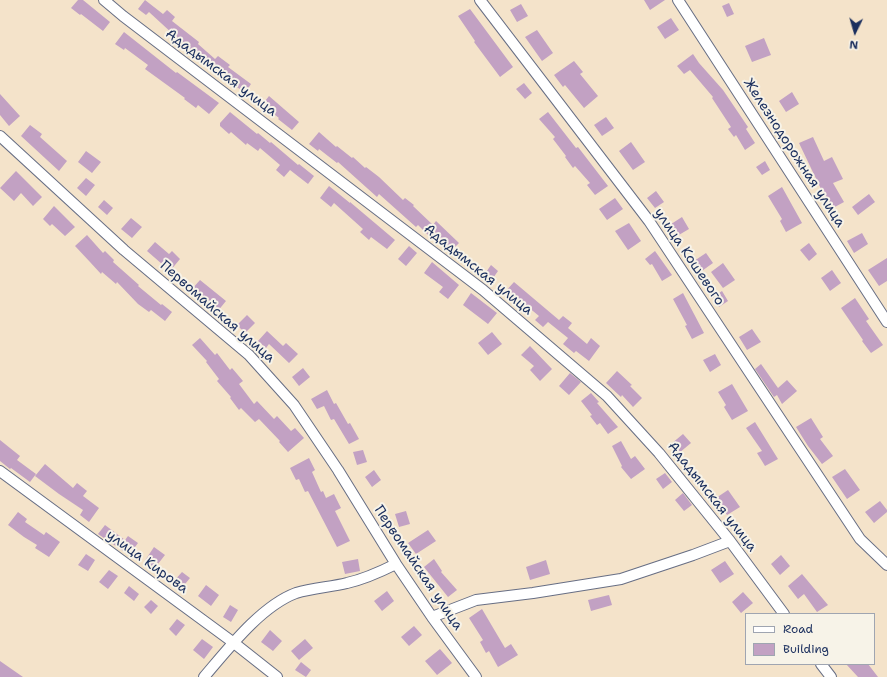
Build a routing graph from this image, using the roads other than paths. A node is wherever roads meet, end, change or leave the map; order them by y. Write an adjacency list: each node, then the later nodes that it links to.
1 (104, 0): 7 (street, Ададымская улица)
2 (480, 0): 9 (street, улица Кошевого)
3 (678, 0): 5 (street, Железнодорожная улица)
4 (0, 136): 8 (street, Первомайская улица)
5 (887, 322)
6 (0, 471): 12 (street, улица Кирова)
7 (730, 541): 10 (street, Ададымская улица); 11 (street)
8 (396, 564): 11 (street, Первомайская улица); 12 (street)
9 (887, 565)
10 (783, 613)
11 (432, 618): 16 (street, Первомайская улица)
12 (234, 643): 14 (street); 15 (street, улица Кирова)
13 (822, 665): 17 (street)
14 (204, 677)
15 (277, 677)
16 (476, 677)
17 (831, 677)

